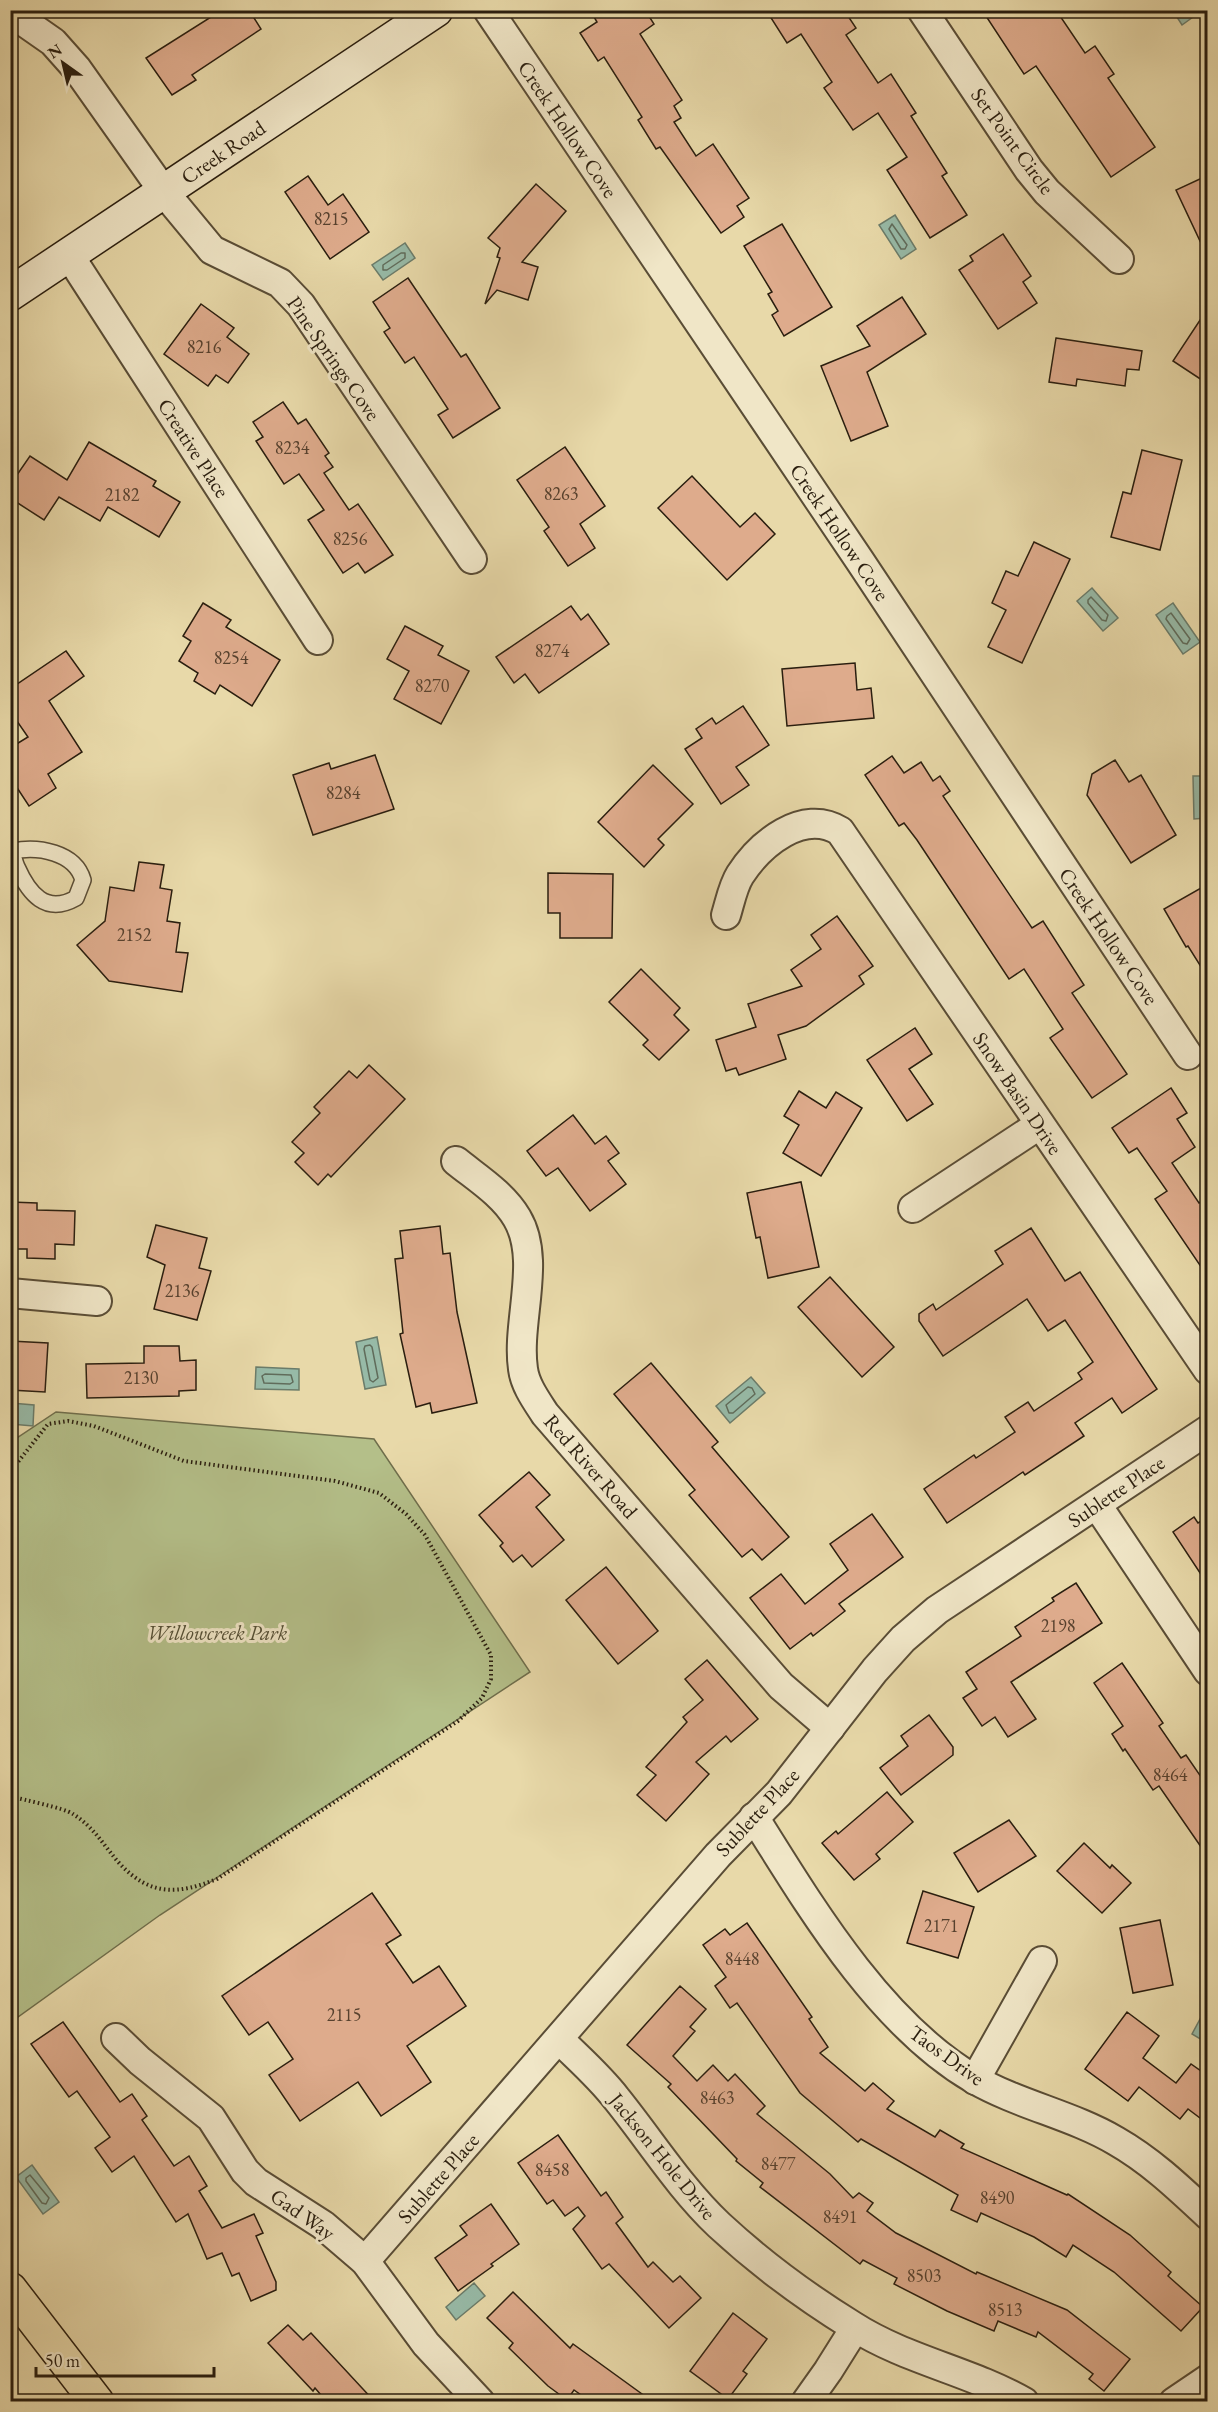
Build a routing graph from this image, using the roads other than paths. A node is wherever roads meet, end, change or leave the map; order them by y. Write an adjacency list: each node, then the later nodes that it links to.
1 (436, 10): 5 (street, Creek Road)
2 (488, 10): 13 (street, Creek Hollow Cove)
3 (922, 10): 7 (street, Set Point Circle)
4 (10, 12): 5 (street, Pine Springs Cove)
5 (164, 192): 6 (street, Creek Road); 9 (street, Pine Springs Cove)
6 (69, 255): 8 (street, Creek Road); 10 (street, Creative Place)
7 (1119, 259)
8 (10, 294)
9 (472, 559)
10 (318, 640)
11 (12, 850): 11 (lane)
12 (726, 915): 14 (street, Snow Basin Drive)
13 (1188, 1055)
14 (1039, 1125): 16 (street); 19 (street, Snow Basin Drive)
15 (456, 1161): 23 (street, Red River Road)
16 (914, 1208)
17 (10, 1293): 18 (street)
18 (97, 1301)
19 (1208, 1370)
20 (1208, 1430): 21 (street, Sublette Place)
21 (1097, 1505): 22 (street); 23 (street, Sublette Place)
22 (1208, 1671)
23 (830, 1728): 24 (street, Sublette Place)
24 (754, 1818): 27 (street, Sublette Place); 28 (street, Taos Drive)
25 (1042, 1961): 28 (street)
26 (116, 2038): 30 (street, Gad Way)
27 (559, 2039): 30 (street, Sublette Place); 32 (street, Jackson Hole Drive)
28 (975, 2080): 29 (street, Taos Drive)
29 (1208, 2215)
30 (366, 2261): 35 (street, Gad Way)
31 (10, 2289): 34 (main road)
32 (855, 2328): 36 (street); 37 (street, Jackson Hole Drive)
33 (1208, 2379): 38 (street)
34 (97, 2402)
35 (480, 2402)
36 (806, 2402)
37 (1024, 2402)
38 (1174, 2402)

